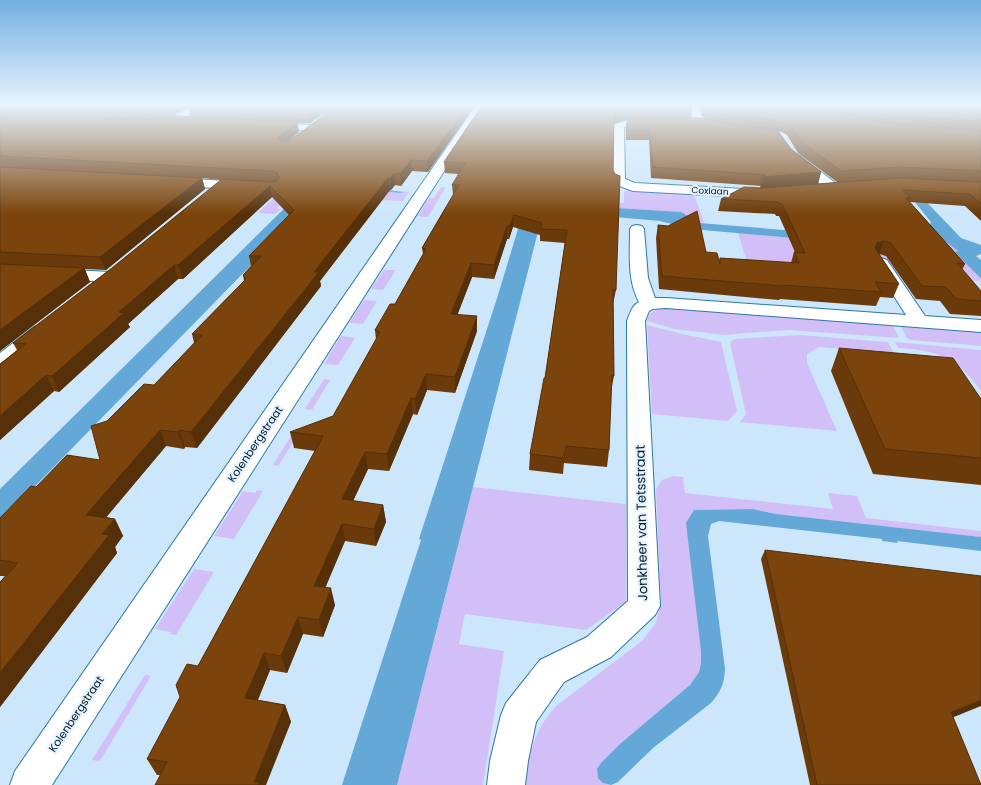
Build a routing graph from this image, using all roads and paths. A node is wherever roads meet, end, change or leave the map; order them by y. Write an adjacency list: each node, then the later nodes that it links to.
1 (458, 141): 21 (street, Kolenbergstraat)
2 (619, 141): 10 (street, Coxlaan)
3 (789, 150): 8 (street)
4 (161, 181): 5 (street)
5 (222, 184): 6 (street); 11 (street)
6 (258, 187)
7 (848, 187): 8 (street)
8 (832, 188): 9 (street)
9 (818, 190)
10 (773, 193)
11 (206, 198)
12 (637, 229): 16 (street)
13 (879, 260): 18 (street)
14 (0, 272): 15 (street)
15 (92, 292)
16 (649, 304): 18 (street); 22 (street, Jonkheer van Tetsstraat)
17 (55, 320): 20 (street)
18 (919, 321): 19 (street)
19 (981, 326)
20 (0, 363)
21 (29, 785)
22 (506, 785)

